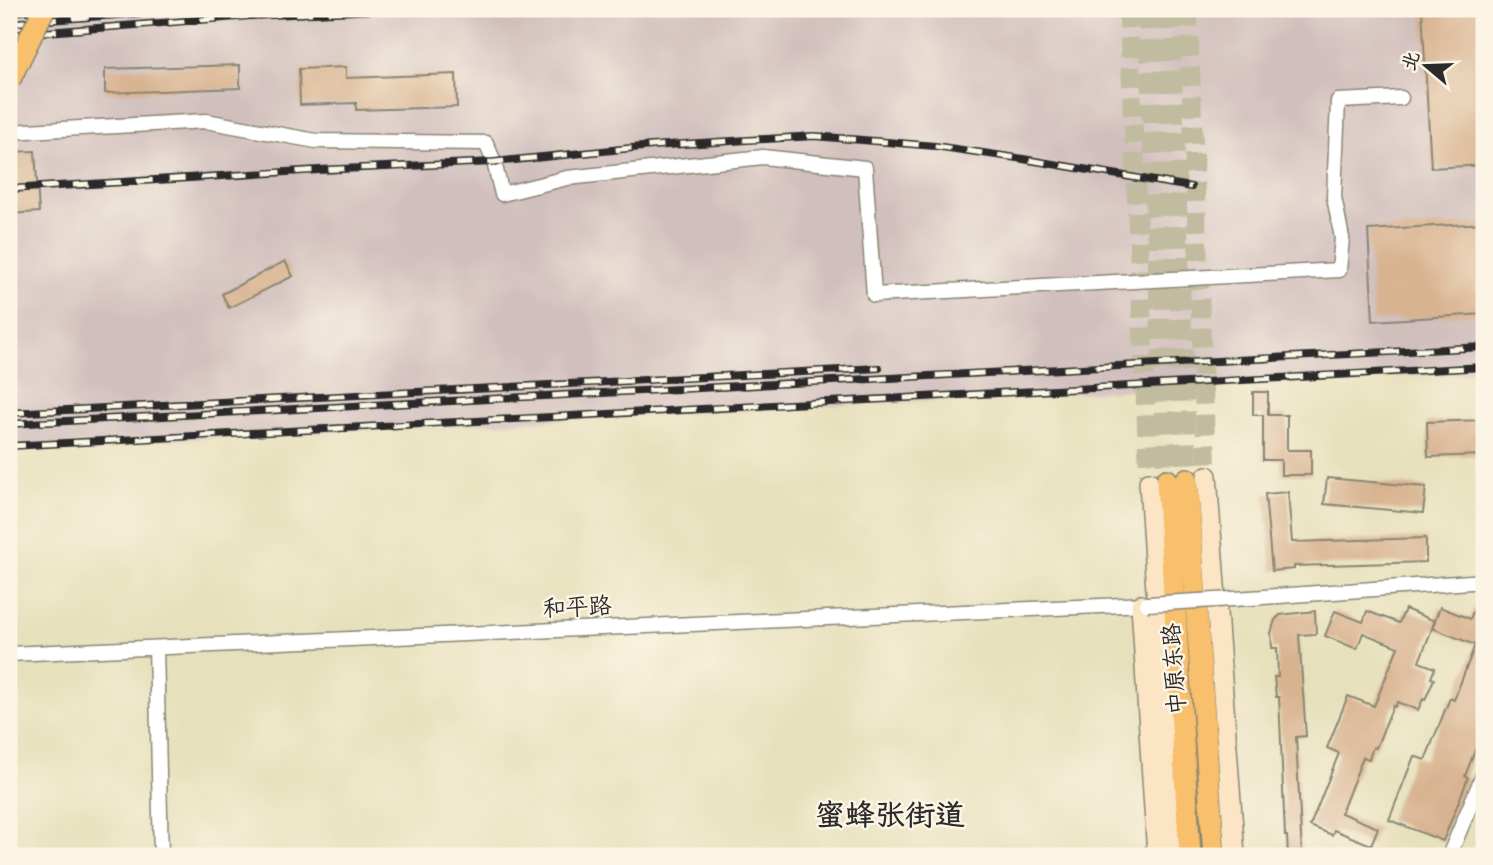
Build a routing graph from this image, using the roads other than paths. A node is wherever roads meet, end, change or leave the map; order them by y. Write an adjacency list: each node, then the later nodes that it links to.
1 (44, 9): 2 (main road, bridge)
2 (9, 80)
3 (1401, 98): 4 (street)
4 (9, 132)
5 (1178, 479): 13 (street); 14 (main road, 中原东路); 15 (main road, 中原东路); 16 (street)
6 (1484, 581): 7 (street, 和平路, bridge)
7 (1144, 604): 8 (street, 和平路); 12 (street)
8 (156, 648): 9 (street, 和平路); 11 (street)
9 (9, 654)
10 (1484, 773): 17 (street)
11 (161, 856)
12 (1157, 856)
13 (1173, 856)
14 (1189, 856)
15 (1214, 856)
16 (1235, 856)
17 (1449, 856)

